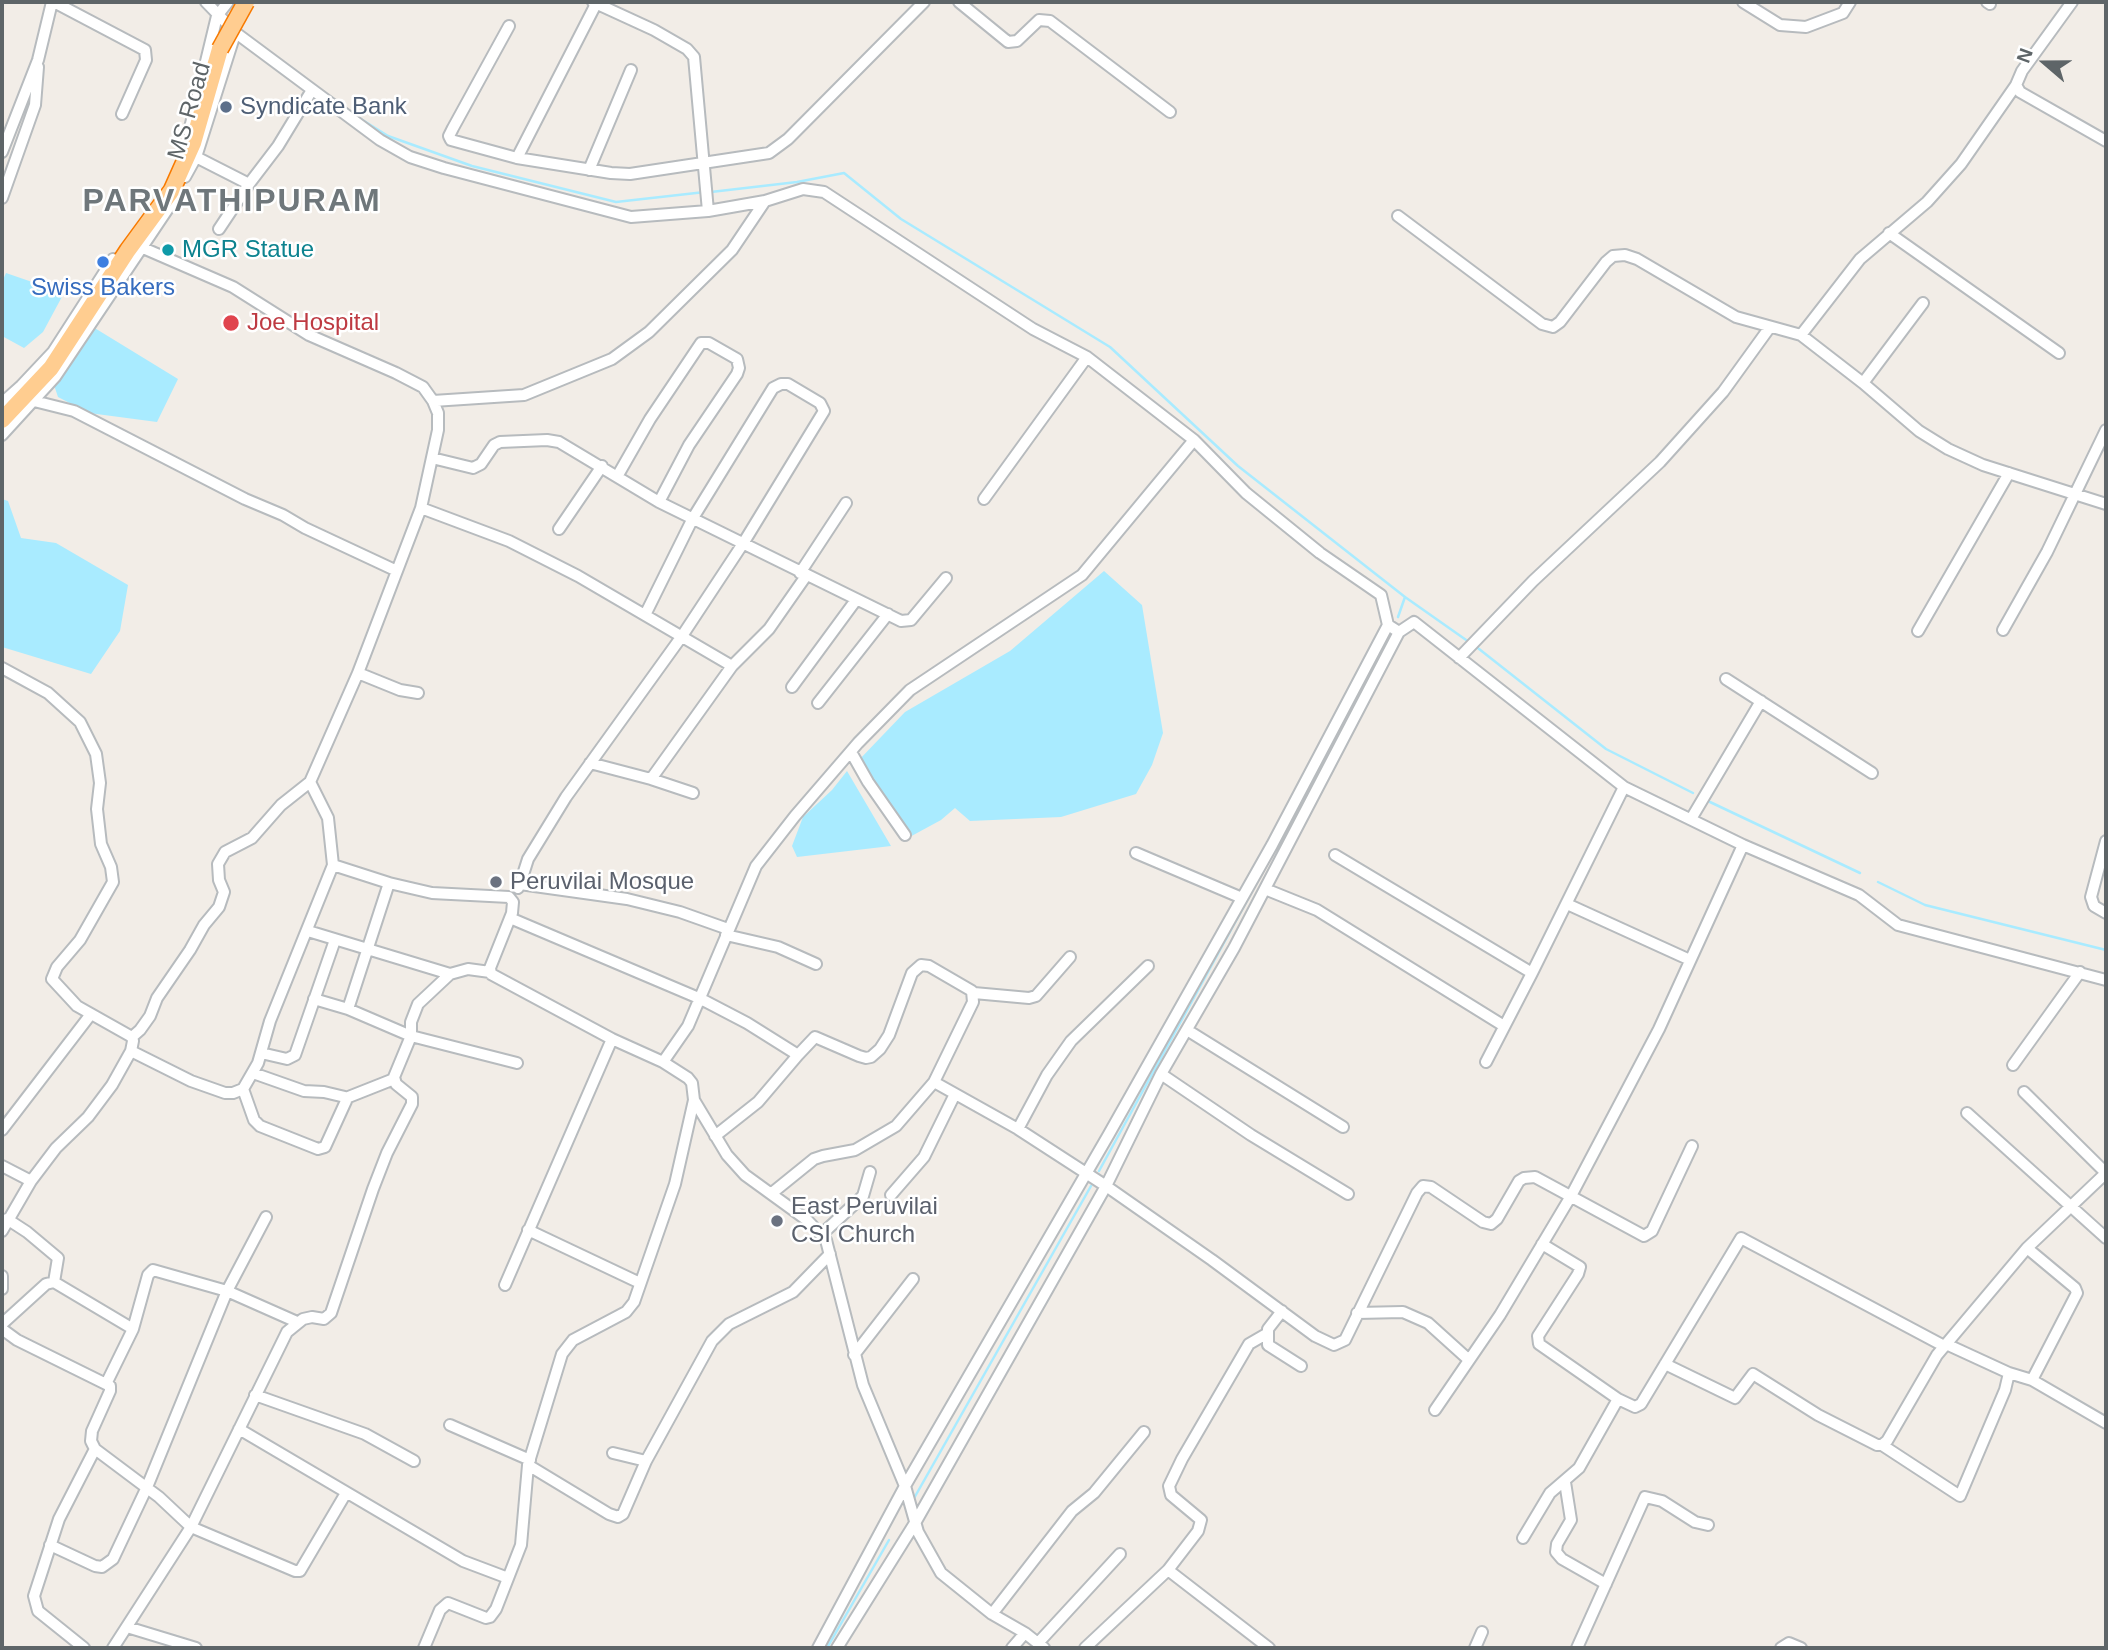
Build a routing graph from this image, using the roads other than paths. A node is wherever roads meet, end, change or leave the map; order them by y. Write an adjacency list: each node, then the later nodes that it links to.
1 (53, 2): 17 (street); 22 (street)
2 (206, 2): 13 (street)
3 (223, 2): 13 (street, MS Road)
4 (231, 2): 13 (street, MS Road); 16 (highway, bridge)
5 (244, 2): 15 (street); 16 (highway, bridge)
6 (254, 2): 15 (street)
7 (924, 2): 27 (street)
8 (960, 2): 21 (street)
9 (1743, 2): 10 (street)
10 (1850, 2)
11 (2072, 2): 19 (street)
12 (594, 3): 26 (street); 27 (street)
13 (218, 16): 15 (street); 45 (street, MS Road)
14 (509, 26): 26 (street)
15 (236, 33): 20 (street); 25 (street)
16 (220, 49): 46 (highway)
17 (38, 60): 24 (street); 30 (street)
18 (631, 70): 28 (street)
19 (2017, 85): 23 (street); 35 (street)
20 (312, 90): 29 (street); 32 (street)
21 (1170, 112)
22 (122, 114)
23 (2106, 141)
24 (2, 152)
25 (196, 157): 29 (street); 36 (street)
26 (517, 158): 28 (street)
27 (704, 163): 28 (street); 32 (street)
28 (589, 170)
29 (249, 184): 34 (street)
30 (2, 198)
31 (765, 201): 32 (street); 41 (street); 44 (street)
32 (708, 211)
33 (1398, 216): 38 (street)
34 (219, 229)
35 (1889, 233): 39 (street); 40 (street)
36 (143, 248): 43 (street); 44 (street)
37 (1923, 303): 42 (street)
38 (1770, 327): 39 (street); 74 (street)
39 (1801, 335): 42 (street)
40 (2059, 353)
41 (1087, 357): 49 (street); 55 (street)
42 (1863, 383): 52 (street)
43 (34, 401): 48 (street); 63 (street)
44 (433, 401): 50 (street)
45 (2, 403)
46 (2, 420)
47 (2106, 430): 54 (street)
48 (2, 435)
49 (1194, 440): 69 (street); 83 (street)
50 (432, 458): 51 (street); 59 (street)
51 (602, 466): 53 (street); 61 (street)
52 (2009, 473): 54 (street); 71 (street)
53 (618, 475): 56 (street); 56 (street)
54 (2078, 493): 58 (street); 70 (street)
55 (984, 499)
56 (659, 502): 60 (street)
57 (846, 503): 64 (street)
58 (2106, 504)
59 (421, 508): 63 (street); 68 (street)
60 (693, 518): 62 (street); 62 (street); 68 (street)
61 (559, 529)
62 (744, 542): 64 (street); 73 (street)
63 (397, 571): 77 (street)
64 (803, 575): 66 (street); 75 (street)
65 (946, 578): 67 (street)
66 (856, 600): 67 (street); 79 (street)
67 (888, 614): 82 (street)
68 (645, 615): 73 (street)
69 (1388, 625): 72 (street); 100 (street)
70 (2003, 629)
71 (1918, 631)
72 (1399, 632): 74 (street); 99 (street)
73 (682, 636): 75 (street); 84 (street)
74 (1459, 658): 88 (street)
75 (732, 666): 86 (street)
76 (2, 668): 122 (street)
77 (358, 673): 80 (street); 87 (street)
78 (1726, 679): 81 (street)
79 (792, 687)
80 (418, 693)
81 (1761, 701): 85 (street); 90 (street)
82 (818, 703)
83 (851, 752): 91 (street); 106 (street)
84 (590, 763): 86 (street); 98 (street)
85 (1872, 774)
86 (651, 779): 89 (street)
87 (310, 782): 96 (street); 126 (street)
88 (1624, 787): 90 (street); 102 (street)
89 (693, 793)
90 (1691, 819): 93 (street)
91 (905, 835)
92 (2106, 841): 103 (street)
93 (1743, 845): 110 (street); 114 (street)
94 (1136, 853): 100 (street)
95 (1335, 855): 116 (street)
96 (333, 865): 97 (street); 105 (street)
97 (389, 883): 101 (street); 108 (street)
98 (520, 884): 101 (street); 106 (street)
99 (1265, 889): 123 (street); 124 (street)
100 (1242, 898): 152 (street)
101 (512, 899): 104 (street)
102 (1567, 904): 110 (street); 116 (street)
103 (2106, 913)
104 (510, 918): 113 (street); 120 (street)
105 (308, 931): 107 (street); 129 (street)
106 (727, 932): 111 (street); 120 (street)
107 (335, 940): 108 (street); 119 (street)
108 (366, 947): 115 (street); 121 (street)
109 (1070, 957): 118 (street)
110 (1690, 960): 159 (street)
111 (816, 964)
112 (1148, 966): 146 (street)
113 (490, 972): 115 (street); 127 (street)
114 (2080, 972): 117 (street); 134 (street)
115 (450, 974): 125 (street)
116 (1532, 974): 123 (street)
117 (2106, 980)
118 (974, 993): 130 (street); 138 (street)
119 (314, 999): 121 (street); 129 (street)
120 (701, 999): 130 (street); 132 (street)
121 (348, 1009): 125 (street)
122 (91, 1014): 126 (street); 147 (street)
123 (1504, 1026): 133 (street)
124 (1187, 1030): 136 (street); 145 (street)
125 (411, 1036): 131 (street); 137 (street)
126 (132, 1037): 128 (street)
127 (612, 1039): 132 (street); 163 (street)
128 (131, 1051): 139 (street); 154 (street)
129 (261, 1053): 135 (street)
130 (798, 1055): 148 (street)
131 (517, 1062)
132 (663, 1062): 143 (street)
133 (1486, 1062)
134 (2013, 1065)
135 (253, 1073): 139 (street); 142 (street)
136 (1161, 1074): 155 (street); 157 (street)
137 (394, 1079): 142 (street); 179 (street)
138 (934, 1082): 141 (street); 156 (street)
139 (243, 1089): 142 (street)
140 (2024, 1092): 153 (street)
141 (954, 1094): 146 (street); 158 (street)
142 (346, 1098)
143 (694, 1100): 148 (street); 173 (street)
144 (1968, 1112): 160 (street)
145 (1343, 1127)
146 (1018, 1129): 152 (street)
147 (2, 1130)
148 (715, 1136): 156 (street)
149 (1692, 1146): 159 (street)
150 (2, 1166): 154 (street)
151 (870, 1172): 165 (street)
152 (1086, 1173): 155 (street); 205 (street)
153 (2106, 1173): 160 (street)
154 (31, 1181): 162 (street)
155 (1106, 1186): 177 (street); 208 (street)
156 (772, 1193): 165 (street)
157 (1348, 1194)
158 (891, 1195)
159 (1571, 1196): 167 (street); 178 (street)
160 (2069, 1207): 166 (street); 168 (street)
161 (266, 1217): 176 (street)
162 (7, 1219): 164 (street); 172 (street)
163 (528, 1230): 173 (street); 174 (street)
164 (2, 1231)
165 (822, 1234): 169 (street)
166 (2106, 1238)
167 (1542, 1244): 185 (street); 192 (street)
168 (2027, 1248): 183 (street); 189 (street)
169 (830, 1254): 184 (street); 202 (street)
170 (2, 1276): 175 (street)
171 (913, 1279): 184 (street)
172 (54, 1282): 180 (street); 181 (street)
173 (640, 1283): 203 (street)
174 (505, 1284)
175 (2, 1289)
176 (227, 1291): 179 (street); 181 (street); 206 (street)
177 (1282, 1311): 178 (street); 182 (street)
178 (1357, 1313): 185 (street)
179 (297, 1322): 191 (street)
180 (2, 1327): 190 (street)
181 (133, 1329): 190 (street)
182 (1268, 1333): 187 (street); 214 (street)
183 (1945, 1345): 186 (street); 188 (street); 198 (street)
184 (854, 1355): 205 (street)
185 (1469, 1360): 193 (street)
186 (1665, 1364): 192 (street); 198 (street)
187 (1301, 1366)
188 (2009, 1373): 189 (street); 198 (street)
189 (2032, 1381): 194 (street)
190 (106, 1384): 199 (street)
191 (255, 1395): 196 (street); 201 (street)
192 (1618, 1399): 204 (street)
193 (1436, 1410)
194 (2106, 1423)
195 (450, 1425): 203 (street)
196 (240, 1429): 207 (street); 210 (street)
197 (1144, 1432): 217 (street)
198 (1882, 1445)
199 (95, 1449): 206 (street); 212 (street)
200 (613, 1453): 202 (street)
201 (414, 1461)
202 (646, 1461): 203 (street)
203 (529, 1462): 215 (street)
204 (1565, 1482): 211 (street); 216 (street)
205 (905, 1486): 208 (street); 226 (street)
206 (147, 1487): 210 (street); 212 (street)
207 (346, 1493): 210 (street); 215 (street)
208 (915, 1523): 217 (street); 227 (street)
209 (1708, 1525): 216 (street)
210 (191, 1527): 218 (street)
211 (1523, 1538)
212 (51, 1545): 222 (street)
213 (1120, 1554): 221 (street)
214 (1168, 1570): 229 (street); 230 (street)
215 (508, 1578): 225 (street)
216 (1606, 1584): 232 (street)
217 (992, 1614): 220 (street)
218 (127, 1627): 223 (street); 224 (street)
219 (1482, 1632): 231 (street)
220 (1025, 1633): 221 (street); 228 (street)
221 (1041, 1646)
222 (84, 1648)
223 (113, 1648)
224 (196, 1648)
225 (424, 1648)
226 (818, 1648)
227 (837, 1648)
228 (1012, 1648)
229 (1085, 1648)
230 (1269, 1648)
231 (1475, 1648)
232 (1577, 1648)
233 (1781, 1648): 234 (street)
234 (1801, 1648)

